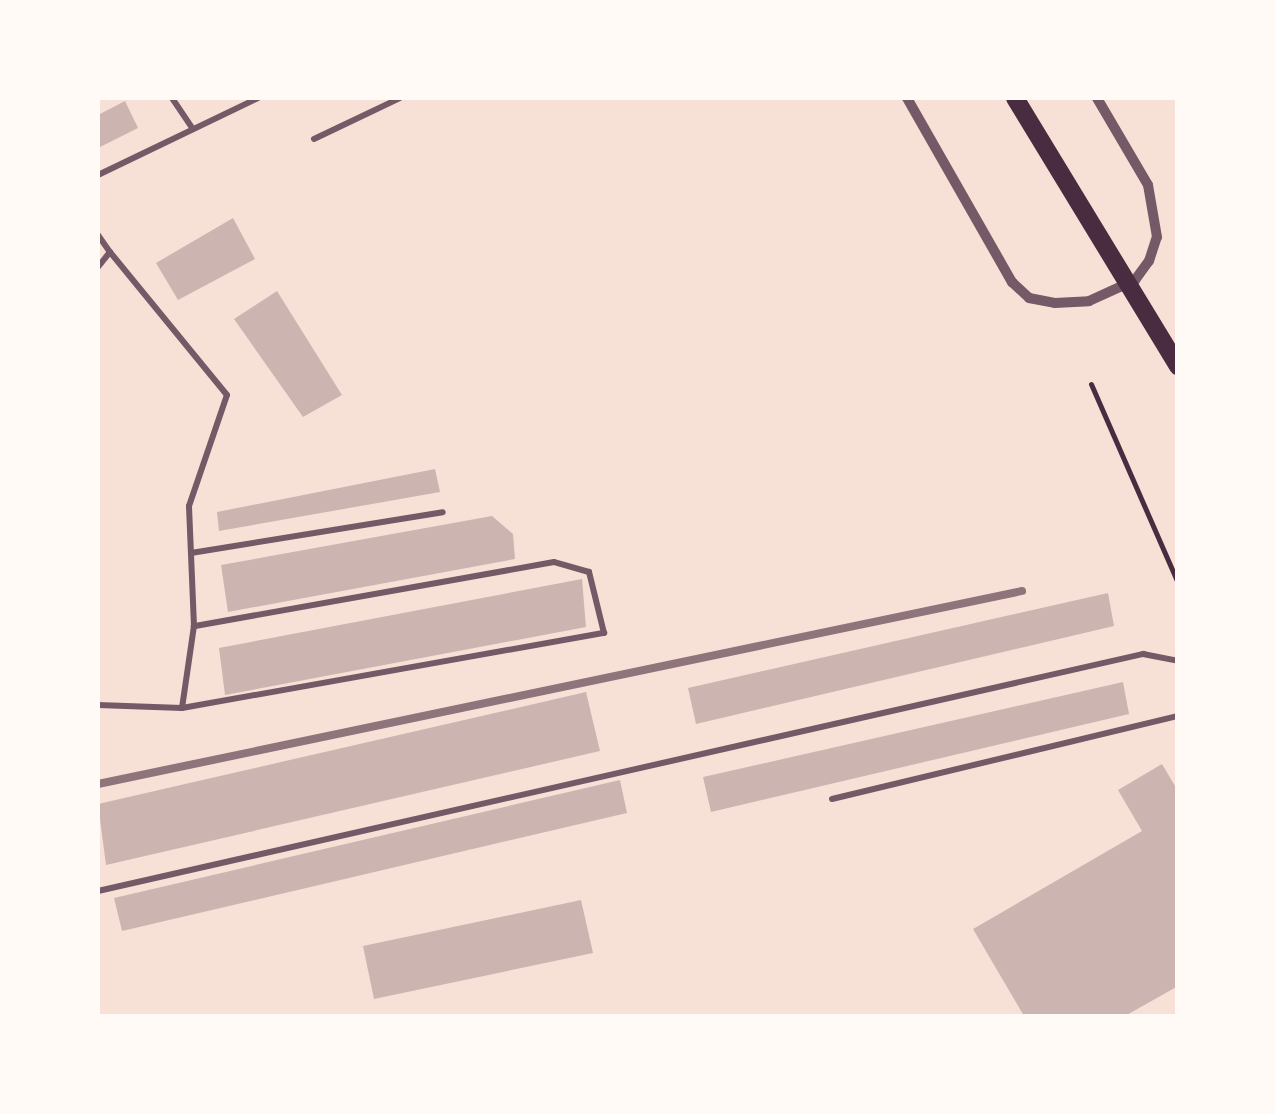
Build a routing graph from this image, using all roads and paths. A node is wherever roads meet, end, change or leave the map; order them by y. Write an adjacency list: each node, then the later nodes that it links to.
1 (172, 98): 7 (lane)
2 (258, 98): 7 (lane)
3 (400, 98): 8 (lane)
4 (908, 98): 6 (street)
5 (1015, 98): 13 (main road)
6 (1098, 98)
7 (192, 128): 9 (lane)
8 (314, 139)
9 (98, 174)
10 (98, 234): 11 (lane)
11 (110, 252): 12 (lane); 16 (lane)
12 (98, 267)
13 (1178, 366)
14 (1091, 384): 17 (path)
15 (443, 512): 16 (lane)
16 (191, 553): 18 (lane)
17 (1178, 583)
18 (194, 626): 21 (lane); 21 (lane)
19 (1178, 661): 24 (lane)
20 (98, 705): 21 (lane)
21 (182, 708)
22 (1178, 716): 23 (lane)
23 (832, 800)
24 (98, 891)

